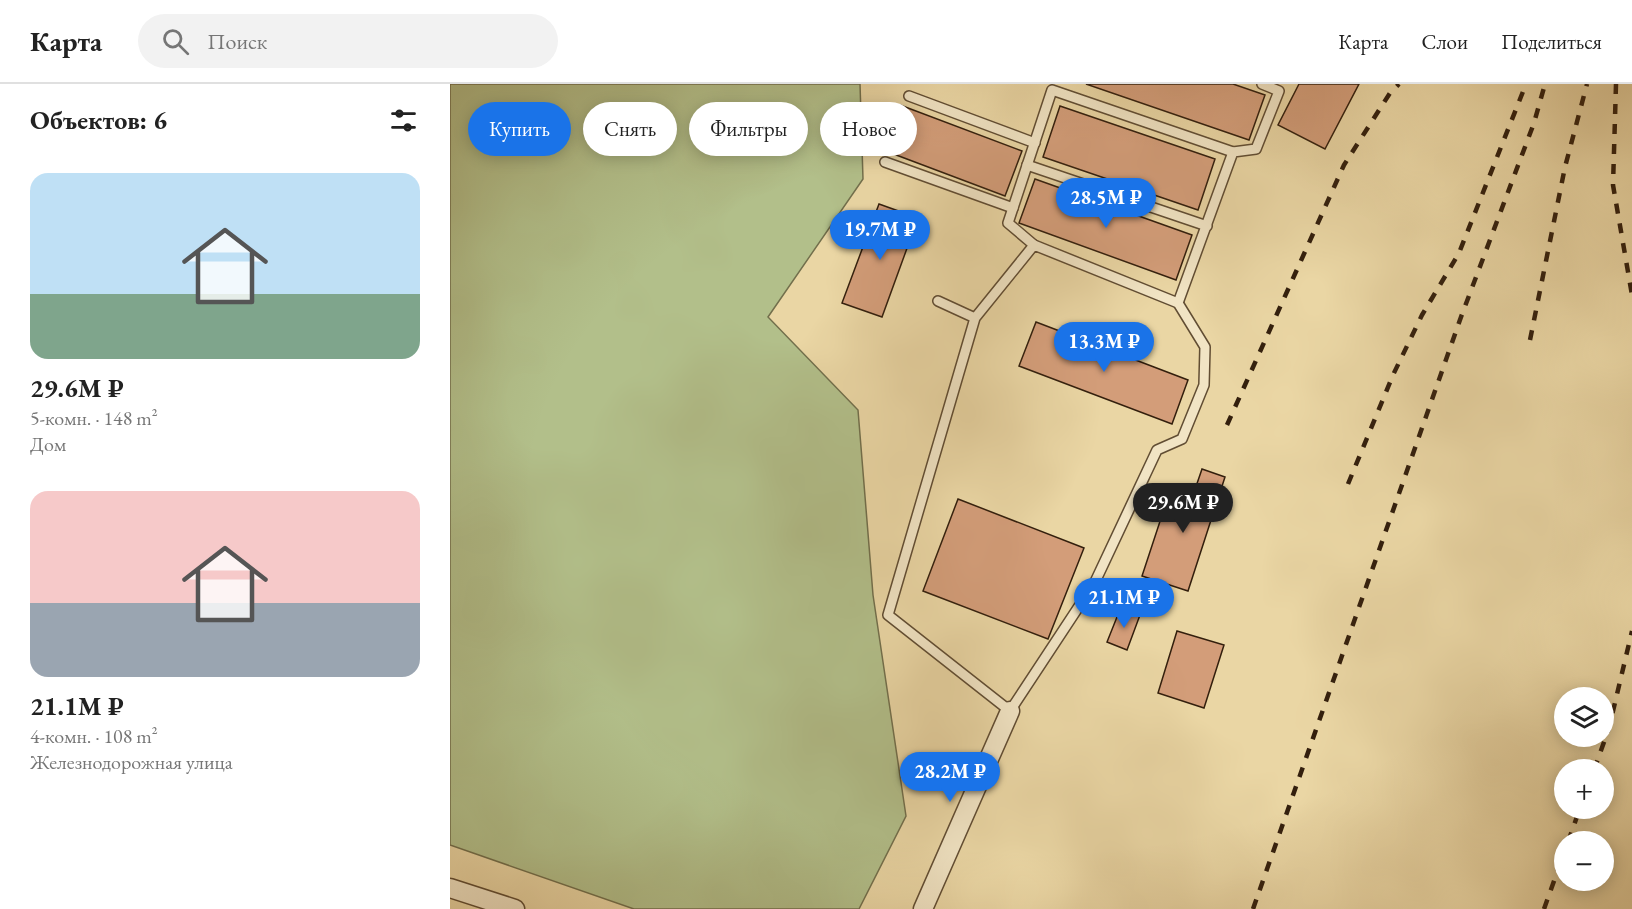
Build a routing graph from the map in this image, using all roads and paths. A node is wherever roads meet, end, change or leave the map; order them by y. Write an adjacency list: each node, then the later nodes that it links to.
1 (1262, 84): 4 (lane)
2 (909, 96): 3 (lane)
3 (1035, 143): 4 (lane); 6 (lane)
4 (1233, 152): 8 (lane)
5 (885, 162): 7 (lane)
6 (1027, 165): 7 (lane); 8 (lane)
7 (1013, 208): 9 (lane)
8 (1207, 226): 11 (lane)
9 (1034, 245): 11 (lane); 12 (lane)
10 (938, 302): 12 (lane)
11 (1178, 303): 13 (lane)
12 (975, 318): 13 (lane)
13 (1010, 711): 16 (street)
14 (450, 888): 15 (street)
15 (515, 909)
16 (923, 909)

